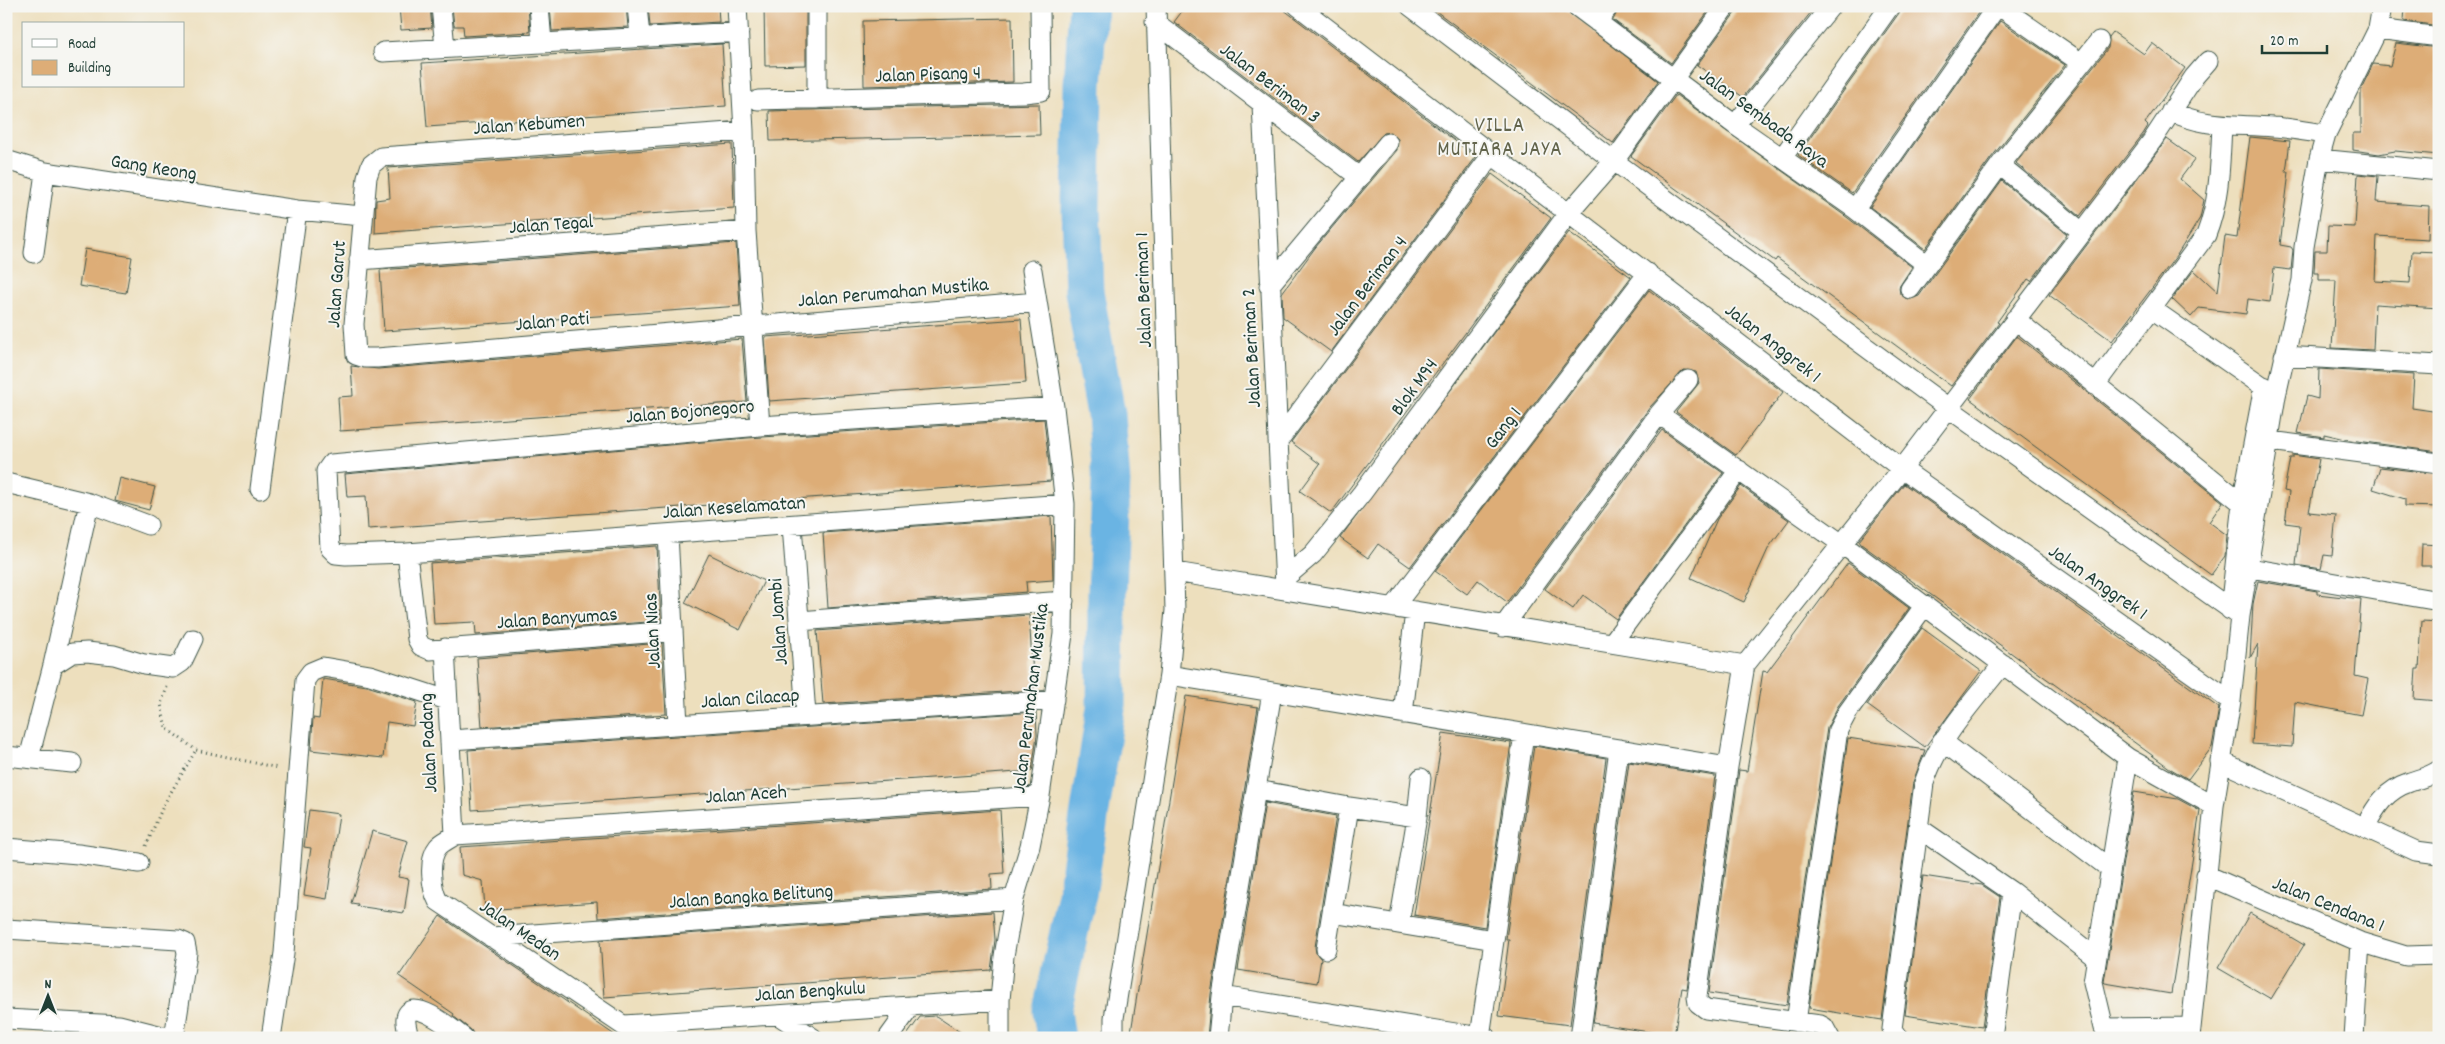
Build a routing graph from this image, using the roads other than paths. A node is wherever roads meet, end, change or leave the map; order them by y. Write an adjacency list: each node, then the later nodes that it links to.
1 (441, 6): 24 (street)
2 (539, 6): 23 (street)
3 (637, 6): 20 (street)
4 (737, 6): 19 (street)
5 (817, 6): 29 (street)
6 (1040, 6): 29 (street, Jalan Pisang 4)
7 (1298, 6): 38 (street, Jalan Anggrek 1)
8 (1410, 6): 42 (street)
9 (1576, 6): 17 (street, Jalan Sembada Raya)
10 (1609, 6): 17 (street)
11 (1726, 6): 28 (street, Blok M94)
12 (1831, 6): 33 (street)
13 (1890, 6): 39 (street)
14 (1998, 6): 27 (street); 47 (street)
15 (2382, 6): 18 (street)
16 (1155, 14): 31 (street, Jalan Beriman 3); 91 (street, Jalan Beriman 1)
17 (1597, 22): 28 (street, Jalan Sembada Raya)
18 (2378, 29): 21 (street); 36 (street)
19 (739, 32): 20 (street); 35 (street)
20 (640, 36): 23 (street)
21 (2439, 37)
22 (2099, 40): 27 (street)
23 (542, 42): 24 (street)
24 (444, 48): 25 (street)
25 (383, 52)
26 (2208, 61): 32 (street)
27 (2080, 62): 43 (street)
28 (1675, 79): 33 (street, Jalan Sembada Raya); 42 (street, Blok M94)
29 (817, 98): 30 (street, Jalan Pisang 4)
30 (758, 100)
31 (1262, 104): 46 (street, Jalan Beriman 3); 58 (street, Jalan Beriman 2)
32 (2171, 111): 34 (street); 52 (street)
33 (1735, 125): 39 (street, Jalan Sembada Raya)
34 (2222, 125): 36 (street); 61 (street)
35 (744, 132): 50 (street, Jalan Kebumen); 51 (street)
36 (2326, 134): 40 (street)
37 (1388, 142): 46 (street)
38 (1491, 156): 49 (street, Jalan Anggrek 1); 74 (street, Jalan Beriman 4)
39 (1782, 158): 47 (street, Jalan Sembada Raya)
40 (2319, 159): 44 (street); 65 (street)
41 (6, 160): 45 (street, Gang Keong)
42 (1614, 161): 49 (street, Blok M94); 71 (street)
43 (2000, 166): 52 (street); 55 (street)
44 (2439, 171)
45 (45, 172): 48 (street, Gang Keong); 53 (street)
46 (1359, 177): 58 (street)
47 (1855, 209): 55 (street, Jalan Sembada Raya)
48 (296, 210): 50 (street, Gang Keong); 81 (street)
49 (1568, 214): 57 (street, Jalan Anggrek 1); 92 (street, Blok M94)
50 (348, 215): 54 (street, Jalan Garut)
51 (746, 231): 54 (street, Jalan Tegal); 63 (street)
52 (2082, 232): 62 (street)
53 (34, 253)
54 (359, 260): 64 (street, Jalan Garut)
55 (1926, 264): 59 (street)
56 (1032, 270): 60 (street, Jalan Perumahan Mustika)
57 (1648, 273): 78 (street, Jalan Anggrek 1); 96 (street, Gang 1)
58 (1269, 286): 74 (street, Jalan Beriman 2)
59 (1910, 289)
60 (1037, 302): 63 (street, Jalan Perumahan Mustika); 70 (street, Jalan Perumahan Mustika)
61 (2152, 309): 68 (street); 69 (street)
62 (2015, 319): 68 (street); 71 (street)
63 (753, 326): 64 (street, Jalan Pati); 73 (street)
64 (356, 354)
65 (2284, 356): 66 (street); 69 (street)
66 (2439, 365)
67 (1688, 380): 72 (street)
68 (2095, 385): 83 (street)
69 (2270, 391): 75 (street); 83 (street)
70 (1054, 407): 73 (street, Jalan Bojonegoro); 84 (street, Jalan Perumahan Mustika)
71 (1947, 408): 78 (street); 98 (street)
72 (1659, 414): 79 (street); 100 (street)
73 (760, 426): 77 (street, Jalan Bojonegoro)
74 (1278, 441): 92 (street, Jalan Beriman 2)
75 (2270, 441): 76 (street); 90 (street)
76 (2439, 463)
77 (331, 464): 89 (street, Jalan Keselamatan)
78 (1902, 469): 88 (street); 112 (street, Jalan Anggrek 1)
79 (1739, 470): 88 (street); 103 (street)
80 (6, 483): 82 (street)
81 (260, 489)
82 (89, 503): 85 (street); 106 (street)
83 (2242, 503): 98 (street)
84 (1065, 504): 86 (street, Jalan Keselamatan); 93 (street, Jalan Perumahan Mustika)
85 (148, 525)
86 (792, 525): 87 (street, Jalan Keselamatan); 99 (street, Jalan Jambi)
87 (668, 534): 89 (street, Jalan Keselamatan); 101 (street, Jalan Nias)
88 (1842, 544): 95 (street); 107 (street)
89 (406, 553): 104 (street, Jalan Banyumas)
90 (2250, 568): 94 (street); 98 (street)
91 (1175, 572): 92 (street); 108 (street, Jalan Beriman 1)
92 (1286, 584): 96 (street)
93 (1064, 601): 99 (street); 111 (street, Jalan Perumahan Mustika)
94 (2439, 601)
95 (1925, 606): 105 (street); 157 (street)
96 (1393, 608): 97 (street)
97 (1415, 611): 100 (street); 113 (street)
98 (2235, 613): 112 (street)
99 (799, 620): 114 (street, Jalan Jambi)
100 (1503, 627): 103 (street)
101 (673, 631): 104 (street, Jalan Banyumas); 115 (street, Jalan Nias)
102 (193, 639): 106 (street)
103 (1612, 643): 107 (street)
104 (444, 648): 110 (street, Jalan Padang)
105 (2003, 664): 118 (street); 122 (street)
106 (52, 665): 121 (street)
107 (1745, 665): 125 (street)
108 (1169, 675): 109 (street); 172 (street, Jalan Beriman 1)
109 (1272, 692): 113 (street); 128 (street)
110 (447, 700): 117 (street, Jalan Padang); 165 (street)
111 (1054, 700): 114 (street, Jalan Cilacap); 129 (street, Jalan Perumahan Mustika)
112 (2231, 701): 123 (street)
113 (1403, 714): 116 (street)
114 (806, 715): 115 (street, Jalan Cilacap)
115 (678, 725): 117 (street, Jalan Cilacap)
116 (1524, 734): 119 (street); 147 (street)
117 (450, 740): 135 (street, Jalan Padang)
118 (1942, 741): 133 (street); 139 (street)
119 (1618, 749): 125 (street); 174 (street)
120 (6, 756): 121 (street)
121 (28, 758): 124 (street)
122 (2128, 758): 130 (street); 139 (street)
123 (2220, 761): 130 (street); 134 (street)
124 (72, 763)
125 (1728, 767): 157 (street)
126 (2439, 770): 134 (street)
127 (1421, 778): 132 (street)
128 (1257, 790): 131 (street); 152 (street)
129 (1040, 796): 135 (street, Jalan Aceh); 142 (street, Jalan Perumahan Mustika)
130 (2214, 806): 140 (street)
131 (1349, 807): 132 (street); 143 (street)
132 (1417, 817): 144 (street)
133 (1919, 828): 141 (street); 176 (street)
134 (2365, 828): 137 (street)
135 (455, 835): 146 (street, Jalan Medan)
136 (6, 848): 138 (street)
137 (2439, 854)
138 (139, 863)
139 (2109, 868): 151 (street)
140 (2206, 875): 148 (street, Jalan Cendana 1); 161 (street)
141 (2012, 892): 151 (street); 177 (street)
142 (1014, 899): 146 (street, Jalan Bangka Belitung); 153 (street, Jalan Perumahan Mustika)
143 (1332, 913): 144 (street); 149 (street)
144 (1399, 924): 147 (street)
145 (6, 930): 164 (street)
146 (491, 937): 158 (street, Jalan Medan)
147 (1494, 940): 162 (street)
148 (2360, 942): 150 (street, Jalan Cendana 1); 178 (street)
149 (1326, 949)
150 (2439, 956)
151 (2096, 958): 161 (street)
152 (1222, 996): 162 (street); 173 (street)
153 (1000, 1000): 154 (street, Jalan Bengkulu); 171 (street, Jalan Perumahan Mustika)
154 (911, 1006): 155 (street, Jalan Bengkulu); 170 (street)
155 (778, 1015): 158 (street, Jalan Bengkulu); 169 (street)
156 (6, 1019): 159 (street)
157 (1796, 1022): 175 (street)
158 (624, 1025): 168 (street, Jalan Medan)
159 (81, 1030): 160 (street)
160 (116, 1032): 163 (street)
161 (2191, 1032)
162 (1484, 1037)
163 (170, 1038)
164 (174, 1038)
165 (271, 1038)
166 (409, 1038): 167 (street)
167 (464, 1038)
168 (642, 1038)
169 (813, 1038)
170 (888, 1038)
171 (1000, 1038)
172 (1114, 1038)
173 (1218, 1038)
174 (1580, 1038)
175 (1830, 1038)
176 (1898, 1038)
177 (1992, 1038)
178 (2354, 1038)

